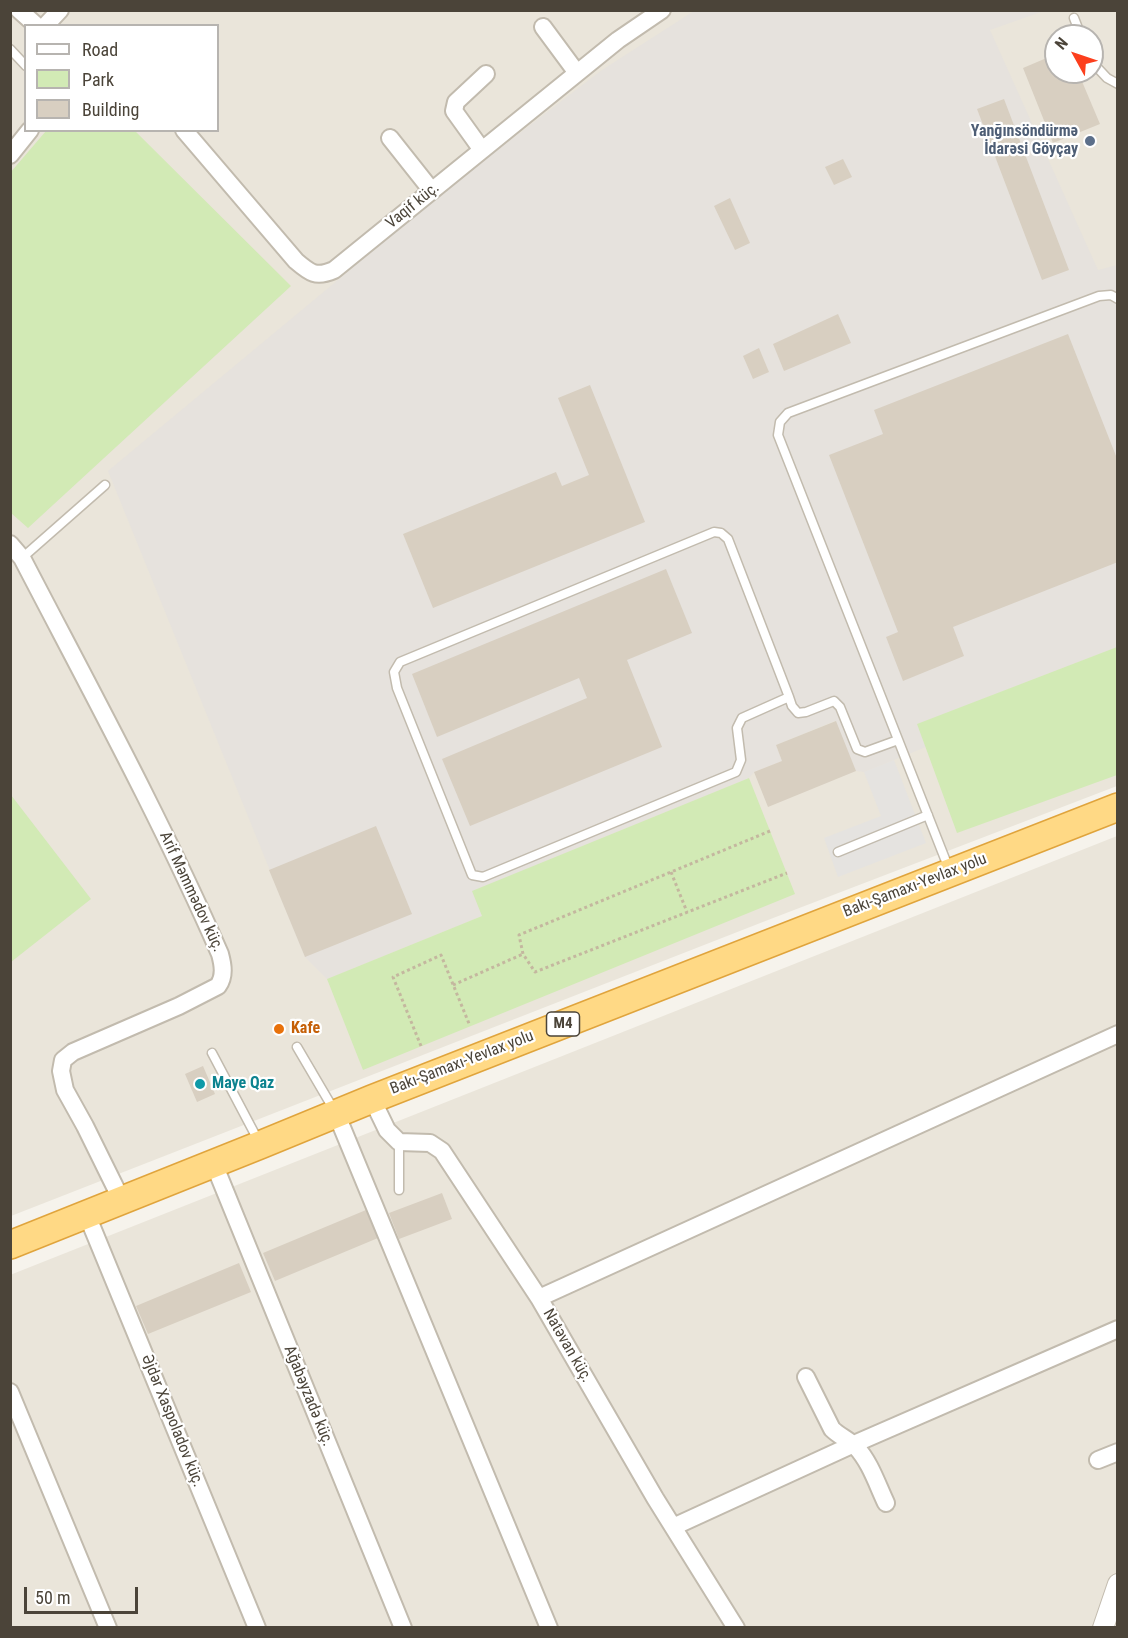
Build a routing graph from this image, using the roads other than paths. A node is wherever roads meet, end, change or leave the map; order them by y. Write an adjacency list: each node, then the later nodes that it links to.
1 (19, 10): 5 (street)
2 (60, 10): 6 (street)
3 (662, 10): 11 (street, Vaqif küç.)
4 (1074, 18): 7 (lane)
5 (35, 24)
6 (47, 24)
7 (1076, 24)
8 (543, 27): 11 (street)
9 (10, 49): 10 (lane)
10 (24, 64)
11 (577, 73): 18 (street, Vaqif küç.)
12 (486, 74): 18 (street)
13 (1104, 75): 14 (lane)
14 (1118, 84)
15 (28, 132): 19 (street)
16 (186, 132): 20 (street, Vaqif küç.)
17 (390, 138): 20 (street)
18 (482, 150): 20 (street, Vaqif küç.)
19 (10, 154)
20 (432, 190)
21 (1118, 299): 26 (lane)
22 (105, 484): 24 (lane)
23 (10, 544): 24 (street, Arif Məmmədov küç.)
24 (22, 558): 40 (street, Arif Məmmədov küç.)
25 (789, 697): 25 (lane); 26 (lane)
26 (898, 740): 28 (lane)
27 (1118, 807): 30 (highway, Bakı-Şamaxı-Yevlax yolu / M4)
28 (928, 815): 29 (lane); 30 (lane)
29 (838, 852)
30 (950, 872): 34 (highway, Bakı-Şamaxı-Yevlax yolu / M4)
31 (1118, 1034): 43 (street)
32 (297, 1047): 35 (lane)
33 (212, 1053): 37 (lane)
34 (372, 1099): 35 (highway, Bakı-Şamaxı-Yevlax yolu / M4); 36 (street)
35 (336, 1113): 37 (highway, Bakı-Şamaxı-Yevlax yolu / M4); 56 (street)
36 (399, 1142): 39 (lane); 43 (street, Natəvan küç.)
37 (261, 1145): 38 (highway, Bakı-Şamaxı-Yevlax yolu / M4)
38 (214, 1164): 40 (highway, Bakı-Şamaxı-Yevlax yolu / M4); 55 (street, Ağabəyzadə küç.)
39 (399, 1190)
40 (123, 1201): 41 (highway, Bakı-Şamaxı-Yevlax yolu / M4)
41 (87, 1215): 42 (highway, Bakı-Şamaxı-Yevlax yolu / M4); 54 (street, Əjdər Xaspoladov küç.)
42 (10, 1245)
43 (539, 1298): 51 (street, Natəvan küç.)
44 (1118, 1329): 47 (street)
45 (806, 1377): 47 (street)
46 (10, 1392): 53 (street)
47 (854, 1444): 50 (street); 51 (street)
48 (1118, 1452): 49 (street)
49 (1098, 1460)
50 (886, 1503)
51 (673, 1527): 57 (street, Natəvan küç.)
52 (1118, 1584): 58 (street)
53 (108, 1628)
54 (257, 1628)
55 (403, 1628)
56 (549, 1628)
57 (736, 1628)
58 (1103, 1628)

